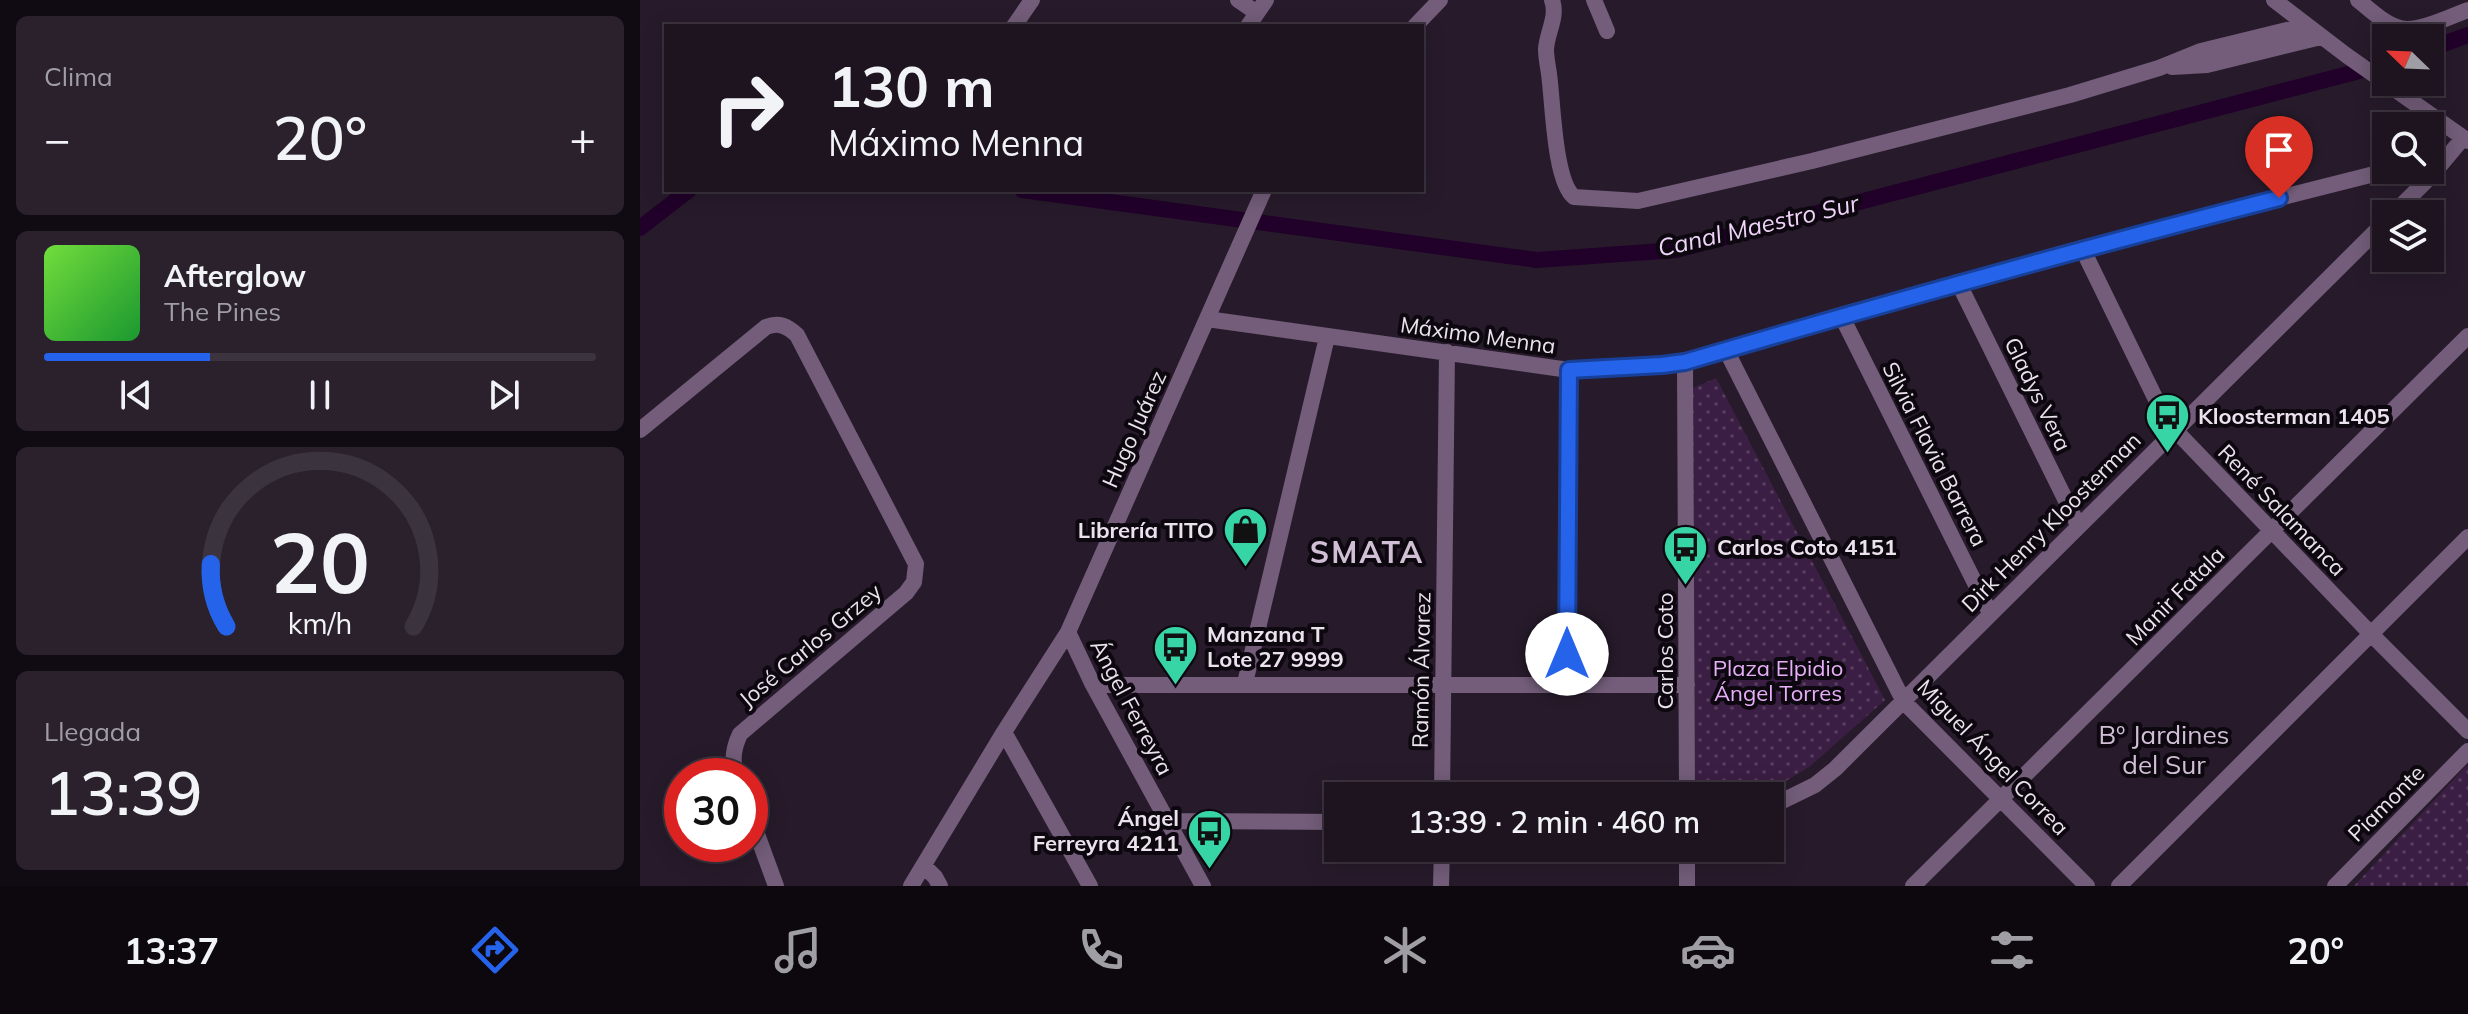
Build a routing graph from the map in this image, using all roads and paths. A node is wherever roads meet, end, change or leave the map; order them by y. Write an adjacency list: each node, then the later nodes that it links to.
1 (1032, 0): 10 (street)
2 (1238, 0): 9 (street)
3 (1440, 0): 11 (street)
4 (1552, 0): 15 (street)
5 (1594, 0): 13 (street)
6 (2274, 0): 12 (street)
7 (2358, 0): 8 (street)
8 (2468, 10)
9 (1257, 13)
10 (1015, 24)
11 (1417, 24)
12 (2307, 25): 14 (street); 15 (street)
13 (1607, 31)
14 (2321, 37): 15 (street); 16 (street)
15 (2159, 68)
16 (2372, 73)
17 (2404, 96): 18 (street)
18 (2466, 139): 19 (street)
19 (2444, 157)
20 (2372, 175): 25 (street, Máximo Menna)
21 (2418, 184): 23 (street)
22 (1262, 194): 28 (street, Hugo Juárez)
23 (2405, 200)
24 (2372, 235): 36 (street, Dirk Henry Kloosterman)
25 (2082, 248): 26 (street, Máximo Menna); 36 (street, René Salamanca)
26 (1958, 282): 27 (street, Máximo Menna); 37 (street, Gladys Vera)
27 (1841, 315): 31 (street, Máximo Menna); 40 (street, Silvia Flavia Barrera)
28 (1207, 319): 30 (street, Máximo Menna); 41 (street, Hugo Juárez)
29 (2468, 336): 38 (street, Manir Fatala)
30 (1327, 337): 32 (street, Máximo Menna); 43 (street)
31 (1726, 350): 33 (street, Máximo Menna); 48 (street, Miguel Ángel Correa)
32 (1447, 352): 34 (street, Máximo Menna); 47 (street, Ramón Álvarez)
33 (1685, 362): 34 (street, Máximo Menna); 46 (street, Carlos Coto)
34 (1569, 370): 45 (street)
35 (640, 430): 52 (street, José Carlos Grzey)
36 (2175, 430): 37 (street, Dirk Henry Kloosterman); 38 (street, René Salamanca)
37 (2078, 525): 40 (street, Dirk Henry Kloosterman)
38 (2271, 531): 42 (street, René Salamanca); 55 (street, Manir Fatala)
39 (2468, 537): 42 (street)
40 (1990, 613): 48 (street, Dirk Henry Kloosterman)
41 (1068, 632): 44 (street, Ángel Ferreyra); 50 (street, Hugo Juárez)
42 (2370, 633): 49 (street, René Salamanca); 72 (street)
43 (1245, 683): 44 (street); 47 (street)
44 (1093, 685): 57 (street, Ángel Ferreyra)
45 (1567, 685): 46 (street); 47 (street)
46 (1687, 685): 54 (street, Carlos Coto)
47 (1443, 686): 53 (street, Ramón Álvarez)
48 (1904, 702): 55 (street, Miguel Ángel Correa); 56 (street, Dirk Henry Kloosterman)
49 (2468, 731)
50 (1004, 732): 62 (street, Hugo Juárez); 66 (street)
51 (2468, 751): 73 (street, Piamonte)
52 (733, 758)
53 (1442, 782)
54 (1687, 782)
55 (2002, 799): 70 (street, Manir Fatala); 71 (street, Miguel Ángel Correa)
56 (1784, 800)
57 (1167, 821): 58 (street); 67 (street, Ángel Ferreyra)
58 (1324, 822)
59 (767, 862): 63 (street)
60 (1442, 862): 68 (street)
61 (1687, 862): 69 (street)
62 (924, 866): 64 (street, Hugo Juárez); 65 (street)
63 (776, 886)
64 (911, 886)
65 (940, 886)
66 (1090, 886)
67 (1203, 886)
68 (1441, 886)
69 (1687, 886)
70 (1913, 886)
71 (2087, 886)
72 (2119, 886)
73 (2335, 886)

